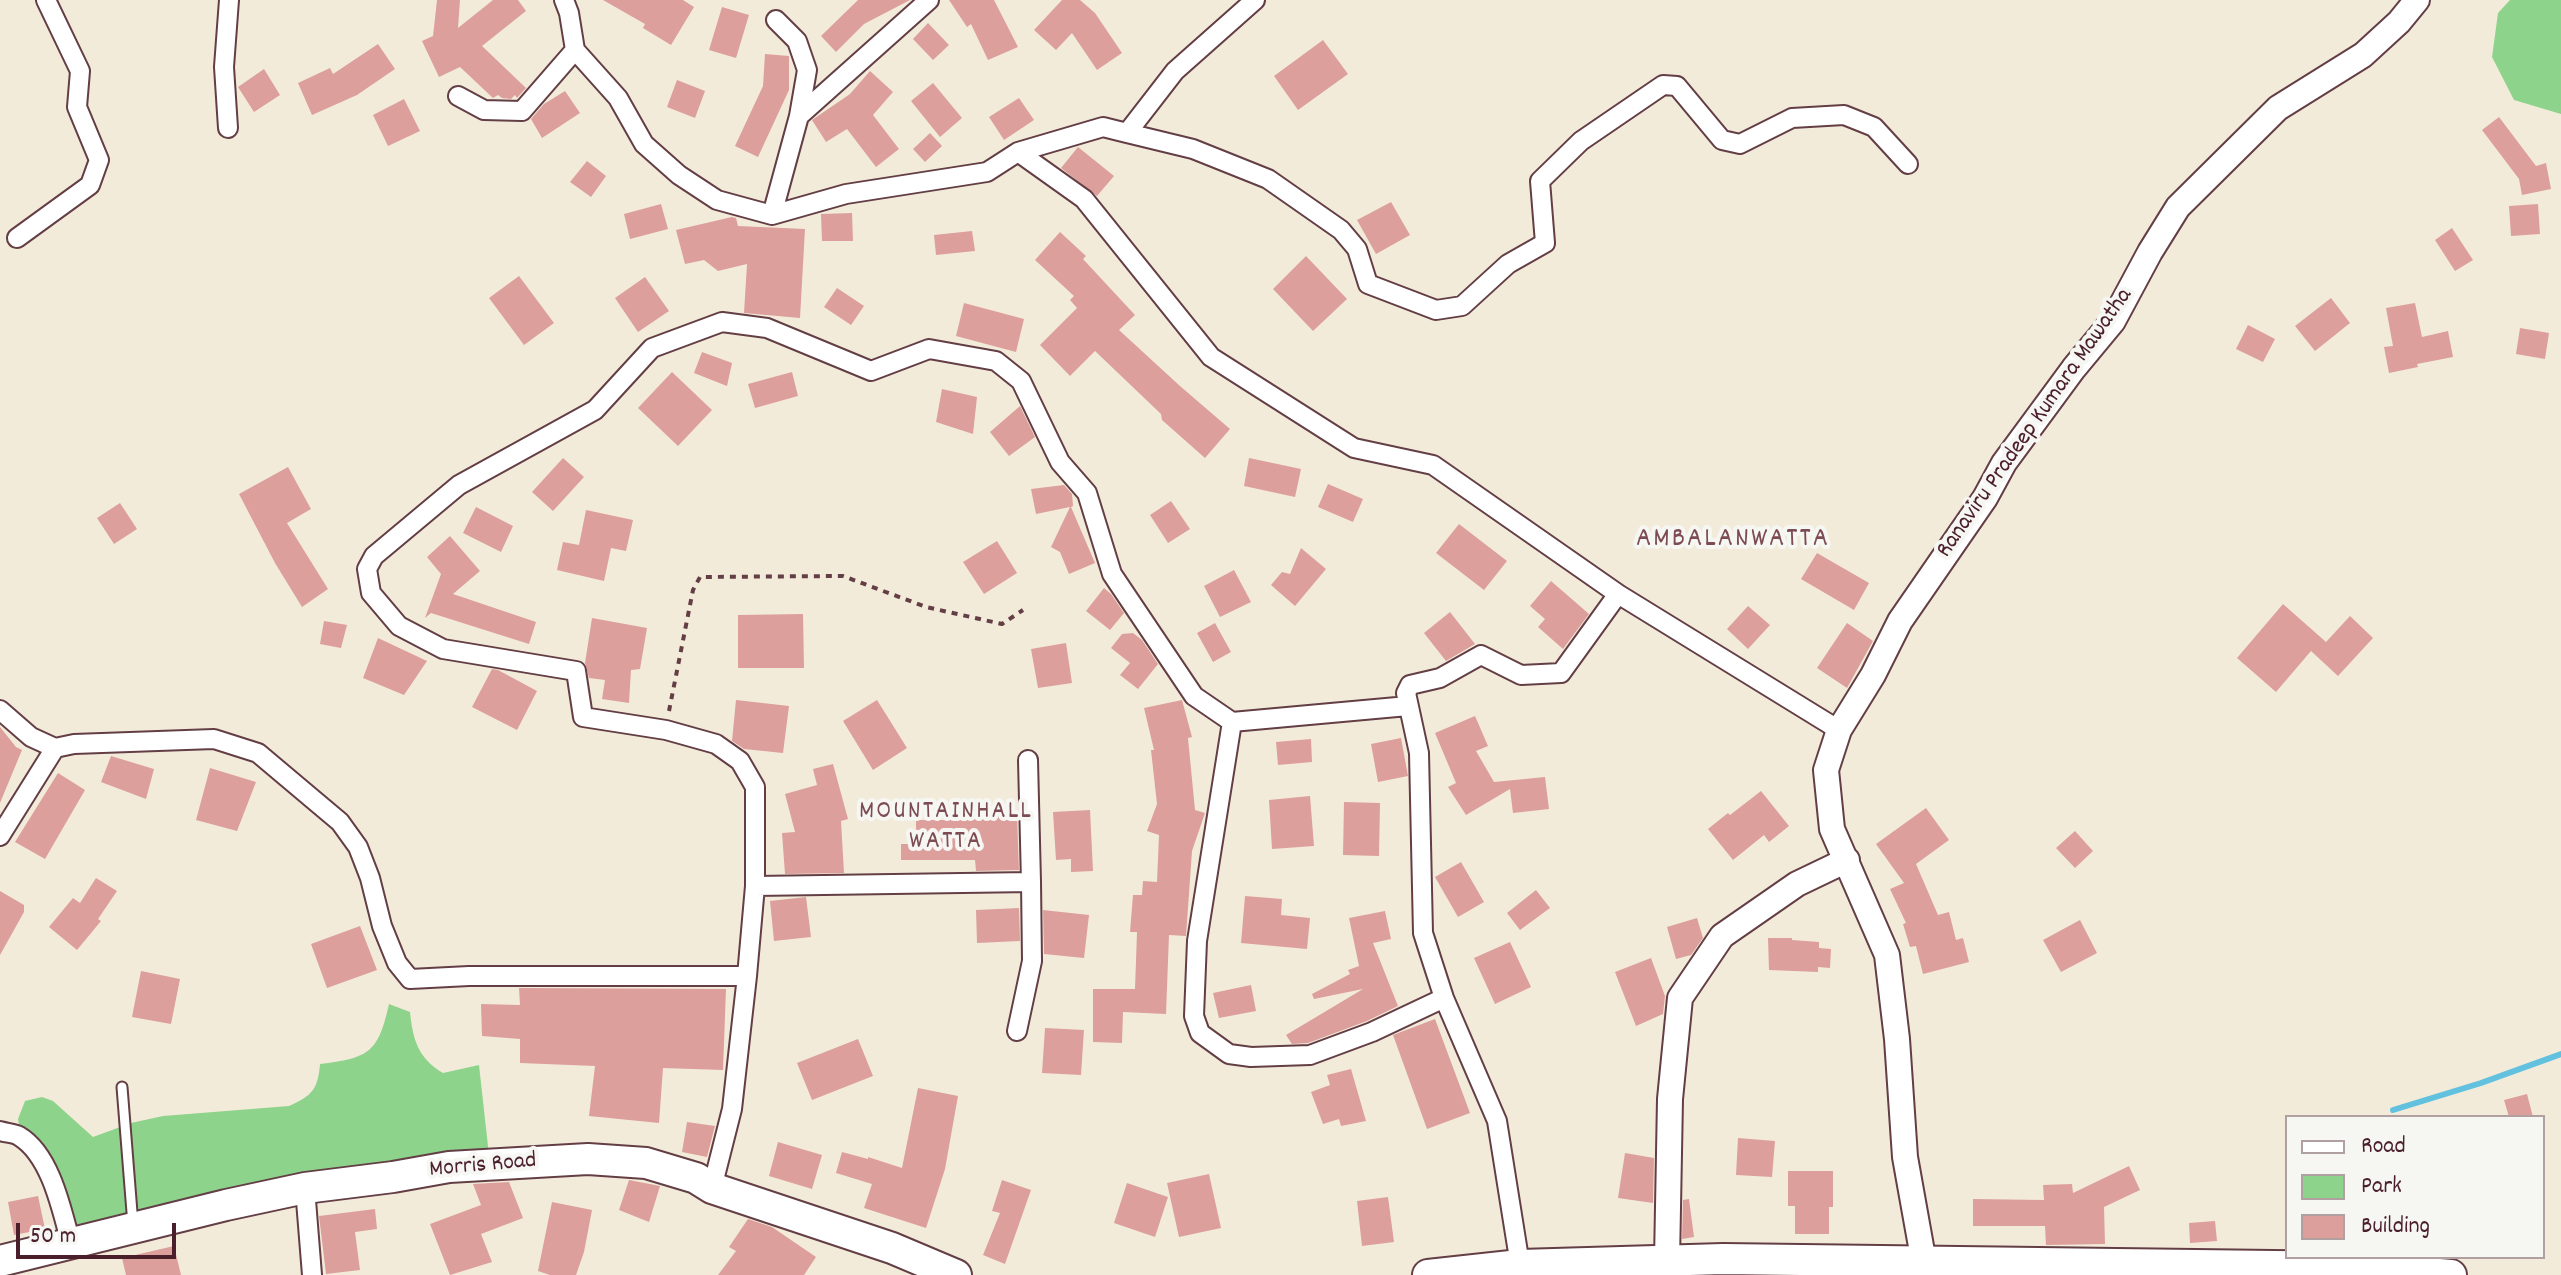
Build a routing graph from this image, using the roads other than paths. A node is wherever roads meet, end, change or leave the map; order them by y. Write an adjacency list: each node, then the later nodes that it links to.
1 (46, 0): 16 (street)
2 (229, 0): 11 (street)
3 (564, 0): 8 (street)
4 (929, 0): 10 (street)
5 (1255, 0): 12 (street)
6 (2417, 0): 21 (street, Ranaviru Pradeep Kumara Mawatha)
7 (776, 20): 10 (street)
8 (575, 50): 9 (street); 15 (street)
9 (458, 96)
10 (799, 116): 15 (street)
11 (228, 128)
12 (1127, 133): 13 (street); 14 (street)
13 (1018, 152): 15 (street); 17 (street)
14 (1908, 164)
15 (772, 215)
16 (17, 238)
17 (1618, 594): 18 (street); 21 (street)
18 (1408, 706): 20 (street); 29 (street)
19 (0, 710): 22 (street)
20 (1232, 722): 27 (street); 29 (street)
21 (1839, 730): 25 (street, Ranaviru Pradeep Kumara Mawatha)
22 (55, 748): 24 (street); 28 (street)
23 (1028, 760): 26 (street)
24 (0, 836)
25 (1847, 860): 38 (street); 39 (street, Ranaviru Pradeep Kumara Mawatha)
26 (1031, 882): 27 (street); 30 (street)
27 (755, 886): 28 (street)
28 (747, 976): 34 (street)
29 (1444, 998): 40 (street)
30 (1017, 1031)
31 (122, 1087): 35 (lane)
32 (0, 1131): 36 (street)
33 (305, 1188): 34 (main road, Morris Road); 35 (main road, Morris Road); 42 (street)
34 (712, 1188): 43 (main road, Morris Road)
35 (133, 1229): 36 (main road, Morris Road)
36 (71, 1244): 37 (main road, Morris Road)
37 (0, 1261)
38 (1667, 1261): 40 (main road); 41 (main road)
39 (1924, 1263): 41 (main road); 45 (main road)
40 (1520, 1265): 44 (main road)
41 (1723, 1267)
42 (312, 1275)
43 (956, 1275)
44 (1428, 1275)
45 (2451, 1275)

